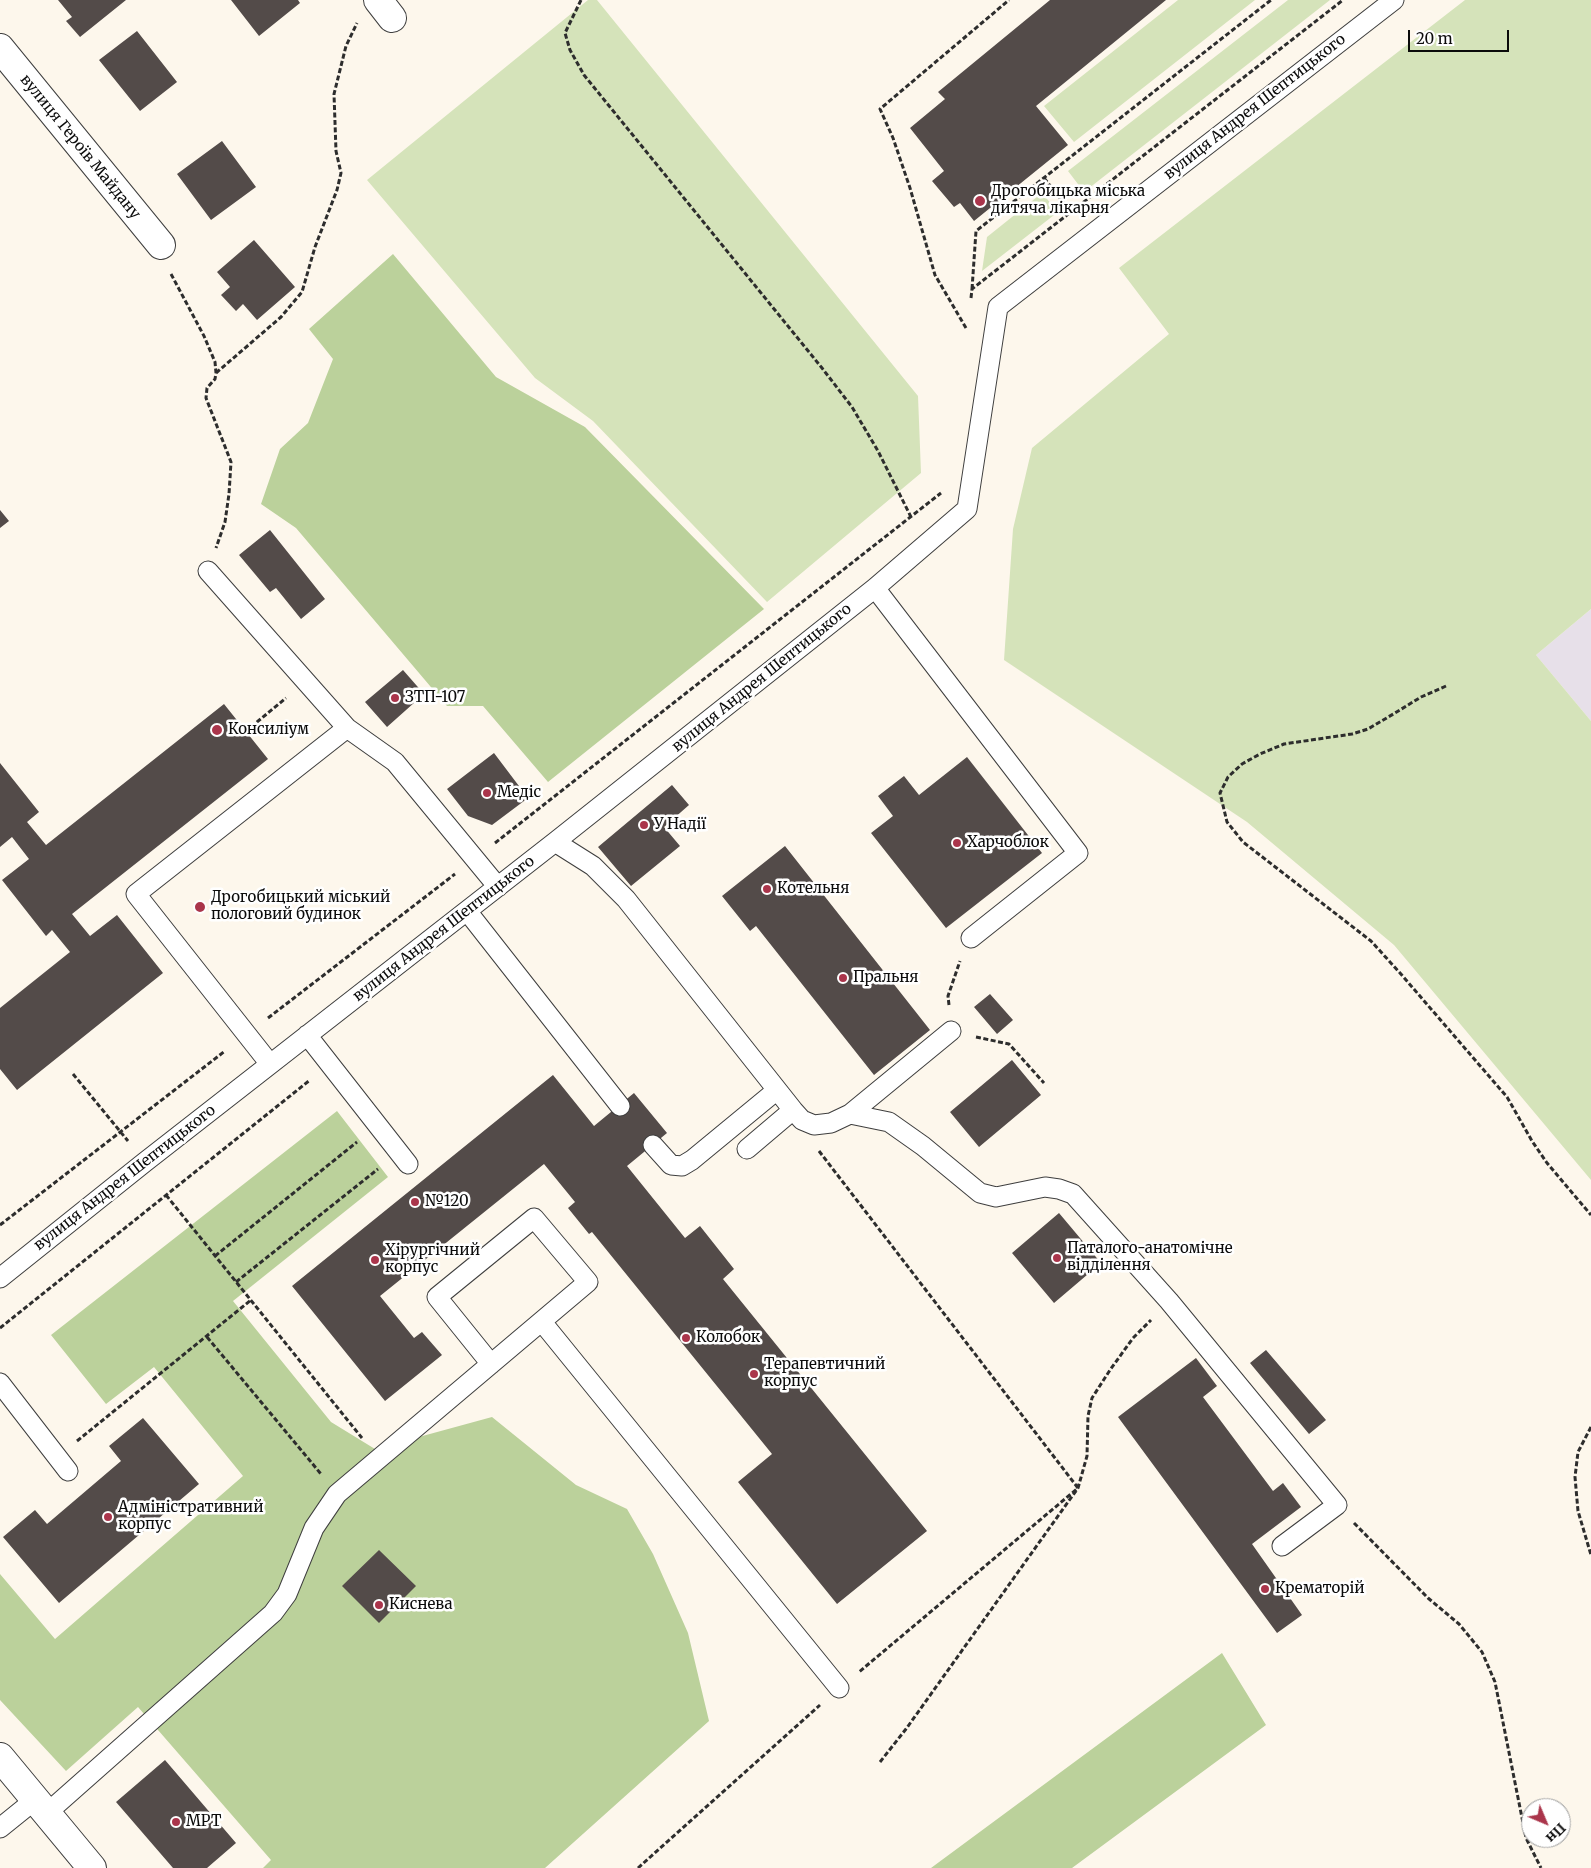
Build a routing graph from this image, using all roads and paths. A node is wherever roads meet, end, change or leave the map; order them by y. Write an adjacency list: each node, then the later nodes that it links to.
1 (581, 0): 18 (path)
2 (1009, 0): 14 (path)
3 (1272, 0): 8 (path)
4 (1343, 0): 9 (path)
5 (1394, 0): 20 (lane, вулиця Андрея Шептицького)
6 (358, 19): 16 (path)
7 (0, 48): 10 (street, вулиця Героїв Майдану)
8 (1044, 178): 9 (path); 11 (path)
9 (1071, 212): 11 (path)
10 (161, 245): 16 (path)
11 (972, 289): 12 (path)
12 (971, 299)
13 (968, 318): 14 (path)
14 (966, 328): 15 (path)
15 (965, 338)
16 (216, 373): 19 (path)
17 (944, 490): 18 (path)
18 (911, 517): 26 (path)
19 (208, 571): 21 (lane)
20 (874, 588): 25 (lane, вулиця Андрея Шептицького); 29 (lane)
21 (306, 681): 23 (path); 24 (lane)
22 (1446, 686): 48 (path)
23 (251, 727)
24 (346, 728): 26 (lane); 31 (lane)
25 (555, 842): 27 (lane, вулиця Андрея Шептицького); 37 (lane)
26 (475, 859): 27 (lane); 31 (path)
27 (498, 887): 28 (lane, вулиця Андрея Шептицького)
28 (467, 911): 32 (lane, вулиця Андрея Шептицького); 38 (lane)
29 (971, 938): 30 (path)
30 (951, 1031): 36 (path); 39 (lane)
31 (246, 1035): 33 (lane); 42 (path)
32 (307, 1035): 33 (lane, вулиця Андрея Шептицького); 34 (lane)
33 (270, 1064): 46 (lane, вулиця Андрея Шептицького)
34 (330, 1064): 41 (lane); 47 (path)
35 (73, 1074): 42 (path)
36 (1044, 1083)
37 (777, 1090): 40 (lane); 43 (lane)
38 (620, 1106)
39 (850, 1114): 40 (lane); 54 (lane)
40 (800, 1116): 44 (lane); 63 (path)
41 (378, 1126): 45 (lane); 50 (path)
42 (119, 1132): 46 (path); 49 (path)
43 (653, 1145)
44 (747, 1149)
45 (403, 1158): 52 (path)
46 (145, 1162): 51 (lane, вулиця Андрея Шептицького)
47 (166, 1195): 50 (path); 56 (path)
48 (1591, 1215)
49 (0, 1225)
50 (215, 1256): 52 (path)
51 (0, 1278)
52 (236, 1282): 53 (path)
53 (251, 1300): 57 (path); 61 (path)
54 (1169, 1301): 63 (path); 65 (lane)
55 (542, 1322): 58 (lane); 58 (lane); 68 (lane)
56 (0, 1328)
57 (206, 1336): 62 (path); 64 (path)
58 (491, 1364): 61 (lane)
59 (0, 1384): 62 (lane)
60 (1591, 1427): 67 (path)
61 (378, 1458): 64 (lane)
62 (63, 1464)
63 (1078, 1488): 70 (path)
64 (337, 1494): 71 (lane)
65 (1337, 1505): 66 (lane); 74 (path)
66 (1282, 1546)
67 (1591, 1555)
68 (839, 1688)
69 (0, 1757): 71 (street)
70 (880, 1762)
71 (42, 1806): 72 (lane); 73 (street)
72 (0, 1828)
73 (92, 1868)
74 (1541, 1868)

